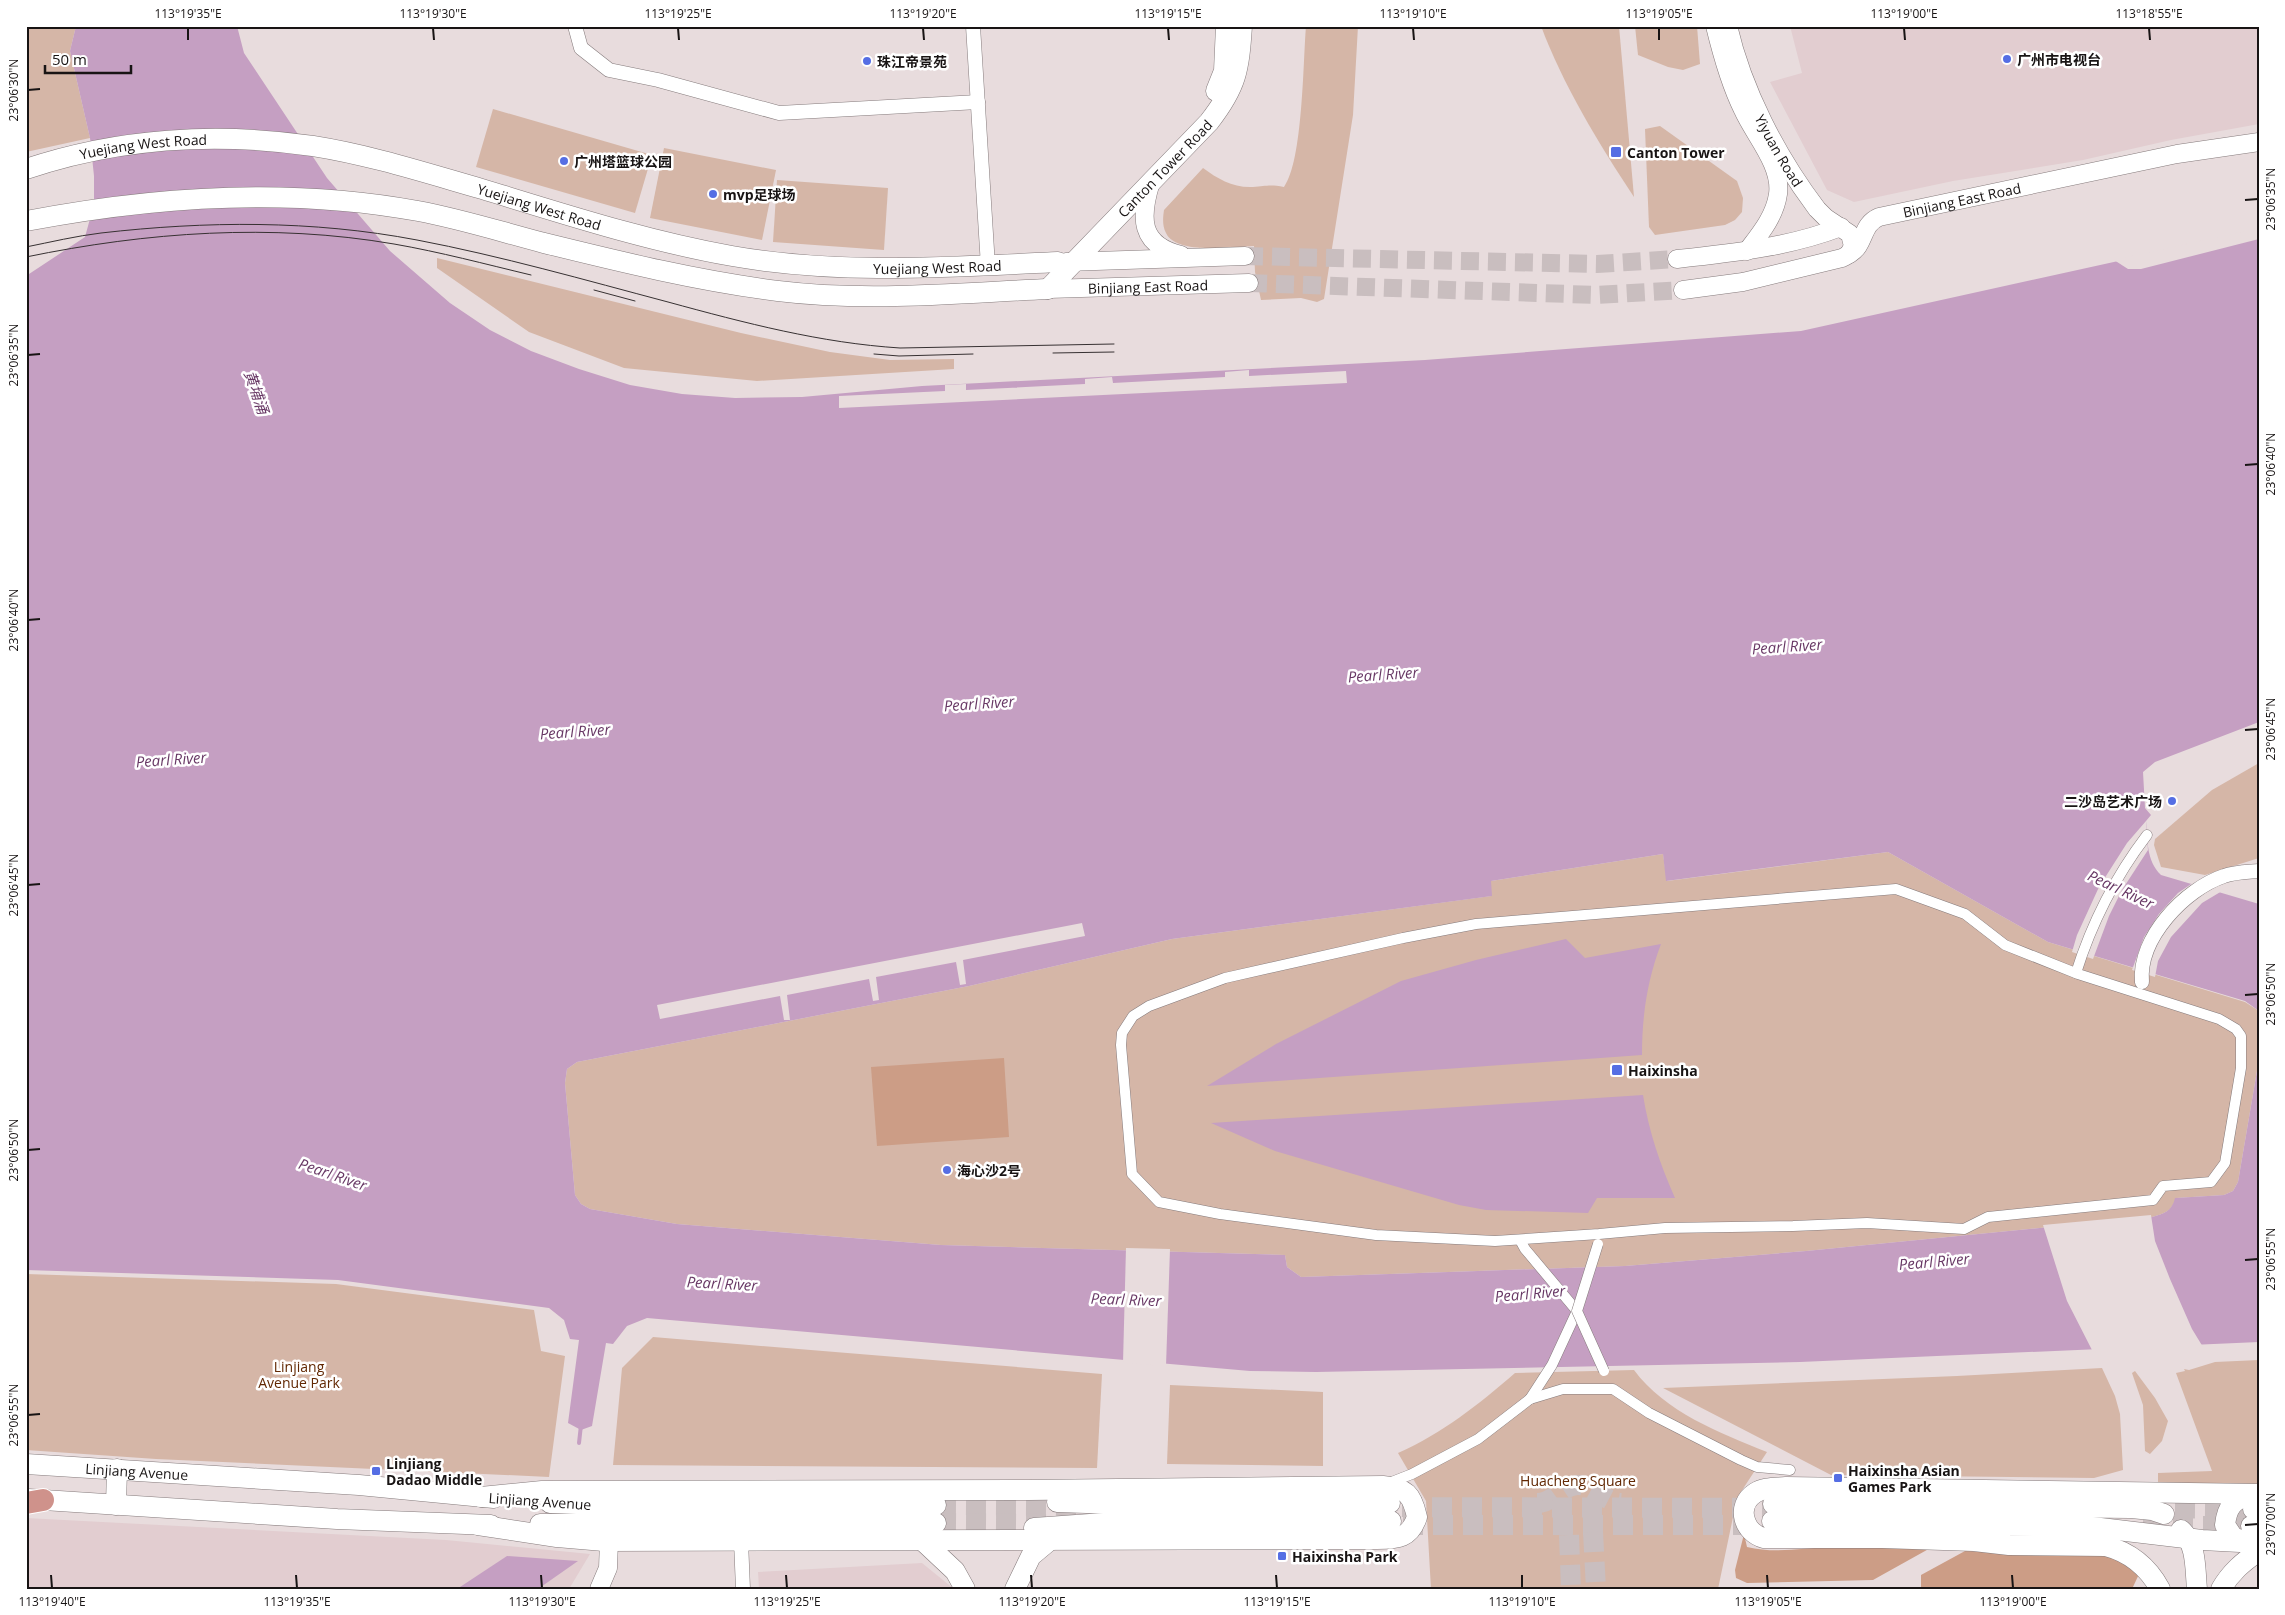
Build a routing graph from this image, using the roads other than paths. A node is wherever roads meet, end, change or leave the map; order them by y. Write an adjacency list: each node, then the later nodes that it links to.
1 (575, 26): 7 (street)
2 (973, 26): 7 (street)
3 (1226, 26): 18 (main road, Canton Tower Road)
4 (1242, 26): 10 (main road, Canton Tower Road)
5 (1716, 26): 13 (street, Yiyuan Road)
6 (1728, 26): 12 (street, Yiyuan Road)
7 (978, 102): 19 (street)
8 (2259, 142): 14 (street, Binjiang East Road)
9 (26, 169): 19 (main road, Yuejiang West Road)
10 (1151, 181): 16 (street); 18 (main road, Canton Tower Road)
11 (26, 221): 21 (main road, Yuejiang West Road)
12 (1842, 226): 13 (street); 14 (street)
13 (1747, 250): 17 (street)
14 (1848, 254): 22 (street, Binjiang East Road)
15 (1245, 256): 16 (street, Binjiang East Road)
16 (1194, 258): 18 (street, Binjiang East Road)
17 (1677, 259)
18 (1068, 262): 19 (main road, Yuejiang West Road); 21 (main road, Canton Tower Road)
19 (988, 266)
20 (1249, 283): 21 (street, Binjiang East Road)
21 (1048, 290)
22 (1684, 290)
23 (2147, 835): 25 (street)
24 (2259, 871): 26 (street)
25 (2076, 973): 26 (street); 28 (street)
26 (2143, 988): 27 (street)
27 (1599, 1239): 28 (street); 29 (street, bridge)
28 (1523, 1244): 29 (street)
29 (1577, 1311): 30 (street, bridge); 31 (street)
30 (1613, 1389): 31 (street); 34 (street)
31 (1530, 1399): 38 (street)
32 (26, 1464): 33 (main road, Linjiang Avenue)
33 (117, 1469): 39 (main road); 40 (main road, Linjiang Avenue)
34 (1790, 1470)
35 (2152, 1493): 37 (main road); 41 (main road); 44 (main road)
36 (32, 1501): 39 (main road, Linjiang Avenue)
37 (2122, 1501): 41 (main road); 43 (main road)
38 (1388, 1503): 40 (main road); 45 (main road); 48 (main road)
39 (116, 1505): 46 (main road, Linjiang Avenue)
40 (936, 1506): 46 (main road, Linjiang Avenue)
41 (2093, 1510): 42 (main road); 43 (main road); 47 (main road); 57 (main road); 57 (main road)
42 (1772, 1512)
43 (2164, 1514): 47 (main road)
44 (2256, 1522): 47 (main road); 59 (main road)
45 (1072, 1524): 48 (main road); 49 (main road)
46 (478, 1525): 50 (main road)
47 (2188, 1538): 58 (main road)
48 (1052, 1539): 49 (main road); 56 (main road)
49 (971, 1540): 52 (main road)
50 (609, 1541): 51 (main road); 53 (street)
51 (741, 1541): 52 (main road); 54 (street)
52 (923, 1541): 55 (main road)
53 (599, 1589)
54 (743, 1589)
55 (965, 1589)
56 (1015, 1589)
57 (2160, 1589)
58 (2197, 1589)
59 (2221, 1589)

